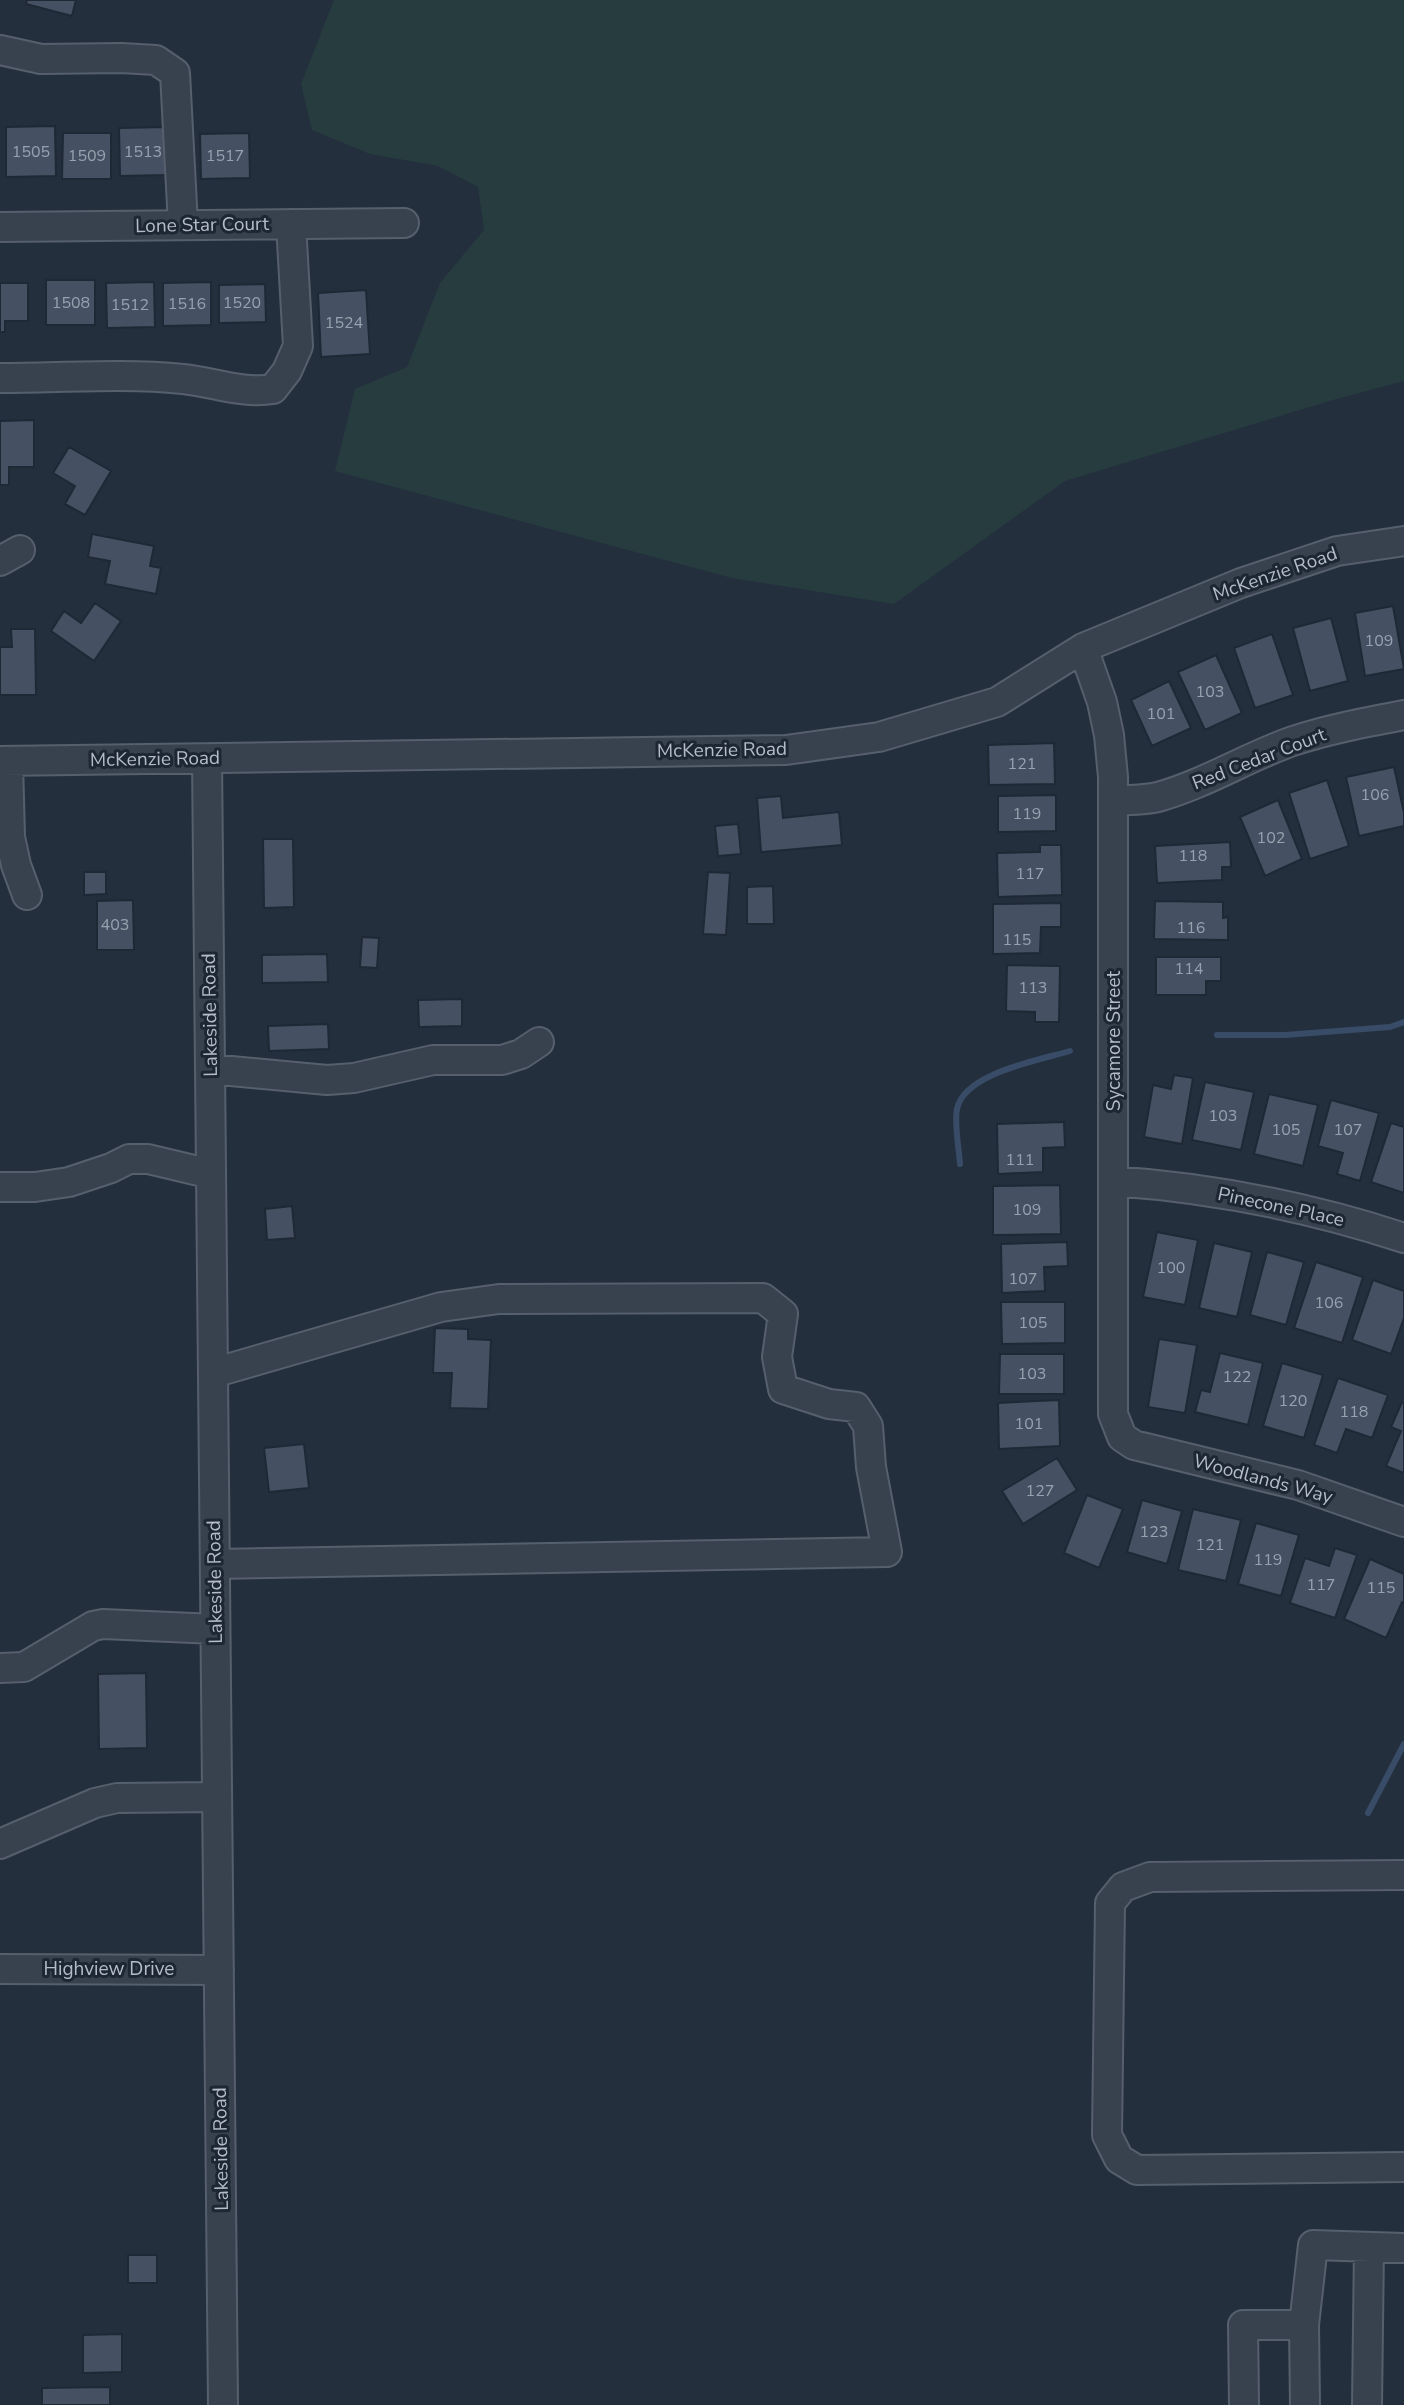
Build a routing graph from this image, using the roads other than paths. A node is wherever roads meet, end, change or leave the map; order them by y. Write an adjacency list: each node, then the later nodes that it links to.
1 (0, 50): 4 (street)
2 (404, 223): 3 (street, Lone Star Court)
3 (290, 224): 4 (street, Lone Star Court); 6 (street)
4 (183, 225): 5 (street, Lone Star Court)
5 (0, 227)
6 (0, 378)
7 (1404, 541): 8 (street, McKenzie Road)
8 (1083, 648): 10 (street, McKenzie Road); 12 (street, Sycamore Street)
9 (1404, 715): 12 (street, Red Cedar Court)
10 (207, 759): 11 (street, McKenzie Road); 15 (street, Lakeside Road)
11 (4, 761): 13 (street)
12 (1114, 801): 17 (street, Sycamore Street)
13 (27, 895)
14 (539, 1042): 15 (street)
15 (210, 1069): 16 (street, Lakeside Road)
16 (211, 1174): 18 (street); 20 (street, Lakeside Road)
17 (1114, 1181): 19 (street, Pinecone Place); 21 (street, Sycamore Street)
18 (0, 1187)
19 (1404, 1238)
20 (213, 1373): 23 (street, Lakeside Road); 23 (street)
21 (1122, 1437): 22 (street, Woodlands Way)
22 (1404, 1522)
23 (215, 1564): 24 (street, Lakeside Road)
24 (215, 1629): 25 (street); 26 (street, Lakeside Road)
25 (0, 1668)
26 (217, 1797): 27 (street); 30 (street, Lakeside Road)
27 (0, 1844)
28 (1404, 1875): 31 (street)
29 (0, 1969): 30 (street, Highview Drive)
30 (219, 1970): 35 (street, Lakeside Road)
31 (1404, 2168)
32 (1369, 2247): 33 (street); 34 (street); 38 (street)
33 (1404, 2248)
34 (1304, 2325): 36 (street); 37 (street)
35 (223, 2405)
36 (1244, 2405)
37 (1305, 2405)
38 (1367, 2405)

